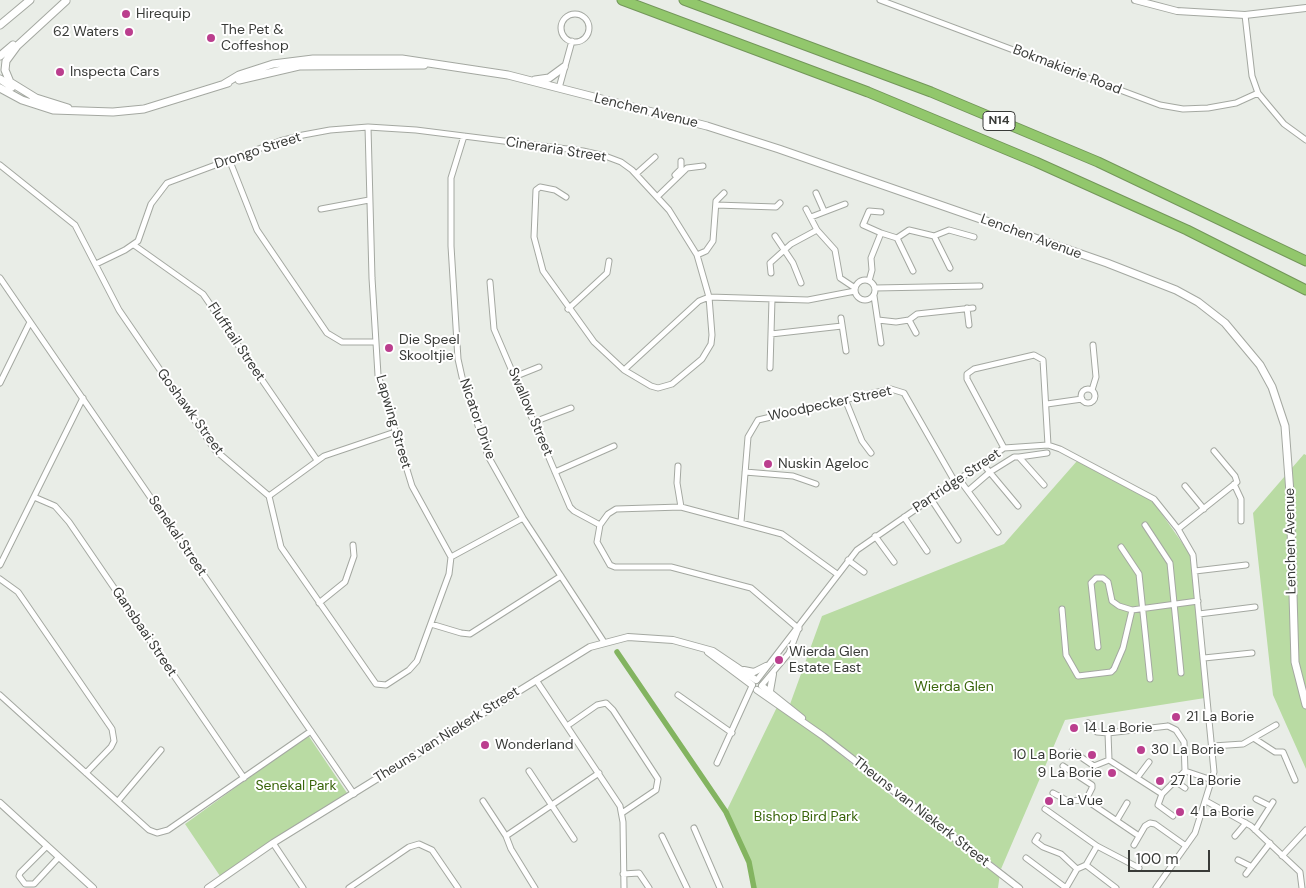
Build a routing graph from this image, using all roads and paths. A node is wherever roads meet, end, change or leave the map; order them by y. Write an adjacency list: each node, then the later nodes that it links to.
1 (30, 0): 9 (main road)
2 (622, 0): 64 (highway, N14)
3 (684, 0): 52 (highway, N14)
4 (880, 0): 17 (street, Bokmakierie Road)
5 (1135, 0): 8 (street)
6 (67, 1): 11 (main road); 18 (main road)
7 (1306, 8): 8 (street)
8 (1245, 15): 17 (street)
9 (0, 25)
10 (572, 41): 10 (street); 12 (street)
11 (0, 56)
12 (564, 68): 14 (main road); 16 (street)
13 (0, 79): 18 (main road, Lenchen Avenue)
14 (530, 80): 16 (main road, Lenchen Avenue); 19 (main road, Lenchen Avenue)
15 (0, 88): 19 (main road, Lenchen Avenue)
16 (559, 88): 169 (main road, Lenchen Avenue)
17 (1258, 93): 22 (street)
18 (36, 98): 19 (main road, Lenchen Avenue)
19 (78, 111)
20 (368, 127): 21 (street, Drongo Street); 24 (street, Drongo Street); 33 (street, Lapwing Street)
21 (464, 136): 28 (street, Cineraria Street); 122 (street, Nicator Drive)
22 (1306, 140)
23 (655, 157): 28 (street)
24 (229, 159): 48 (street, Drongo Street); 79 (street)
25 (681, 161): 31 (street)
26 (0, 165): 53 (street, Goshawk Street)
27 (703, 166): 31 (street)
28 (636, 174): 31 (street, Cineraria Street)
29 (724, 193): 36 (street)
30 (816, 193): 39 (street)
31 (656, 196): 50 (street, Cineraria Street)
32 (566, 197): 70 (street, Cineraria Street)
33 (369, 200): 37 (street); 79 (street, Lapwing Street)
34 (780, 203): 36 (street)
35 (845, 204): 39 (street)
36 (716, 205): 50 (street)
37 (321, 209)
38 (806, 209): 41 (street)
39 (824, 211): 41 (street)
40 (881, 212): 43 (street)
41 (811, 217): 42 (street)
42 (817, 230): 49 (street); 63 (street)
43 (881, 233): 47 (street); 58 (street)
44 (775, 236): 49 (street)
45 (934, 236): 46 (street); 47 (street); 54 (street)
46 (974, 237)
47 (897, 238): 55 (street)
48 (134, 244): 53 (street); 103 (street, Flufftail Street)
49 (785, 251): 56 (street); 60 (street)
50 (697, 255): 66 (street, Cineraria Street)
51 (609, 261): 70 (street)
52 (1306, 261)
53 (96, 264): 116 (street, Goshawk Street)
54 (950, 268)
55 (913, 271)
56 (771, 273)
57 (0, 278): 74 (street, Senekal Street)
58 (869, 281): 62 (street); 63 (street)
59 (490, 282): 86 (street, Swallow Street)
60 (801, 283)
61 (980, 286): 62 (street)
62 (875, 288): 65 (street)
63 (855, 290): 65 (street); 67 (street)
64 (1306, 290)
65 (874, 296): 72 (street)
66 (709, 297): 67 (street); 68 (street); 69 (street, Cineraria Street)
67 (772, 299): 78 (street)
68 (699, 301): 69 (street); 85 (street)
69 (709, 307): 85 (street, Cineraria Street)
70 (568, 309): 85 (street, Cineraria Street)
71 (841, 318): 75 (street)
72 (878, 320): 73 (street); 80 (street)
73 (909, 320): 76 (street); 77 (street)
74 (30, 322): 87 (street); 89 (street, Senekal Street)
75 (842, 326): 78 (street); 82 (street)
76 (969, 326)
77 (916, 333)
78 (771, 334): 84 (street)
79 (376, 342): 95 (street, Lapwing Street)
80 (881, 343)
81 (1093, 345): 88 (street)
82 (846, 351)
83 (539, 367): 86 (street)
84 (770, 368)
85 (624, 370)
86 (514, 377): 94 (street, Swallow Street)
87 (0, 383)
88 (1092, 390): 91 (street); 91 (street)
89 (83, 398): 115 (street); 173 (street, Senekal Street)
90 (845, 399): 100 (street); 107 (street, Woodpecker Street); 109 (street, Woodpecker Street)
91 (1082, 399): 92 (street)
92 (1047, 404): 96 (street); 98 (street)
93 (571, 408): 94 (street)
94 (534, 422): 106 (street, Swallow Street)
95 (395, 432): 103 (street); 134 (street, Lapwing Street)
96 (1048, 445): 98 (street, Partridge Street); 127 (street, Partridge Street)
97 (614, 446): 106 (street)
98 (1004, 448): 104 (street, Partridge Street)
99 (1214, 451): 111 (street)
100 (871, 453)
101 (1047, 453): 102 (street)
102 (1019, 457): 108 (street); 112 (street)
103 (317, 460): 116 (street)
104 (982, 463): 108 (street); 109 (street, Partridge Street)
105 (678, 466): 119 (street)
106 (555, 472): 125 (street, Swallow Street)
107 (746, 472): 110 (street); 123 (street, Woodpecker Street)
108 (990, 472): 114 (street); 118 (street)
109 (957, 480): 114 (street, Woodpecker Street); 117 (street, Partridge Street)
110 (816, 484)
111 (1234, 484): 120 (street); 124 (street)
112 (1044, 485)
113 (1185, 486): 120 (street)
114 (968, 491): 128 (street, Woodpecker Street)
115 (34, 496): 137 (street); 189 (street, Gansbaai Street)
116 (269, 496): 145 (street)
117 (930, 499): 121 (street, Partridge Street); 130 (street)
118 (1018, 506)
119 (681, 507): 123 (street); 125 (street)
120 (1204, 509): 127 (street)
121 (904, 517): 129 (street, Partridge Street); 133 (street)
122 (523, 518): 134 (street); 142 (street, Nicator Drive)
123 (740, 522): 141 (street)
124 (1242, 522)
125 (600, 525): 153 (street)
126 (1145, 525): 146 (street)
127 (1178, 529): 139 (street, Partridge Street)
128 (998, 532)
129 (875, 536): 135 (street, Partridge Street); 136 (street)
130 (958, 540)
131 (353, 545): 145 (street)
132 (1121, 547): 148 (street)
133 (927, 551)
134 (451, 557): 152 (street)
135 (848, 560): 140 (street); 141 (street, Partridge Street)
136 (894, 562)
137 (0, 564)
138 (1246, 564): 139 (street)
139 (1194, 571): 144 (street, Partridge Street)
140 (864, 572)
141 (837, 574): 153 (street, Partridge Street)
142 (561, 576): 152 (street); 154 (street, Nicator Drive)
143 (0, 579): 187 (street)
144 (1198, 601): 146 (street); 151 (street, Partridge Street)
145 (319, 603): 152 (street)
146 (1174, 604): 148 (street); 162 (street)
147 (1254, 607): 151 (street)
148 (1144, 608): 150 (street); 163 (street)
149 (1062, 609): 150 (street)
150 (1132, 610): 155 (street)
151 (1199, 614): 158 (street, Partridge Street)
152 (430, 624)
153 (798, 627): 159 (street, Partridge Street); 161 (street, Partridge Street)
154 (604, 642): 156 (street, Theuns van Niekerk Street); 164 (street, Theuns van Niekerk Street)
155 (1098, 647)
156 (703, 648): 160 (street, Theuns van Niekerk Street); 165 (street, Theuns van Niekerk Street)
157 (1252, 653): 158 (street)
158 (1204, 658): 178 (street, Partridge Street)
159 (768, 665): 160 (street); 161 (street); 165 (street, Partridge Street)
160 (741, 669): 165 (street, Theuns van Niekerk Street)
161 (774, 671): 165 (street, Partridge Street); 166 (street)
162 (1181, 673)
163 (1150, 679)
164 (536, 680): 172 (street); 196 (street, Theuns van Niekerk Street)
165 (757, 685): 166 (street, Theuns van Niekerk Street); 174 (street); 176 (street, Theuns van Niekerk Street)
166 (770, 691): 176 (street, Theuns van Niekerk Street)
167 (678, 695): 174 (street)
168 (1, 698): 187 (street)
169 (1306, 705)
170 (1088, 723): 175 (street)
171 (1276, 725): 177 (street)
172 (567, 726): 188 (street); 207 (street)
173 (311, 731): 189 (street); 196 (street, Senekal Street)
174 (732, 733): 183 (street)
175 (1108, 733): 181 (street); 186 (street)
176 (822, 736): 247 (street, Theuns van Niekerk Street)
177 (1255, 739): 178 (street); 192 (street)
178 (1213, 746): 191 (street, Partridge Street)
179 (161, 750): 200 (street)
180 (1072, 751): 181 (street)
181 (1110, 760): 190 (street)
182 (1149, 762): 190 (street)
183 (718, 763)
184 (1063, 766): 199 (street)
185 (529, 771): 205 (street)
186 (1185, 771): 191 (street); 193 (street)
187 (86, 773): 200 (street)
188 (599, 773): 205 (street); 207 (street)
189 (244, 778): 200 (street)
190 (1137, 778): 197 (street)
191 (1212, 780): 201 (street, Partridge Street)
192 (1295, 780)
193 (1175, 781): 194 (street); 197 (street)
194 (1184, 788)
195 (1053, 793): 199 (street)
196 (354, 794): 220 (street, Theuns van Niekerk Street)
197 (1162, 794): 208 (street)
198 (1256, 799): 212 (street)
199 (1086, 800): 209 (street)
200 (118, 801)
201 (1206, 801): 210 (street); 225 (street, Partridge Street)
202 (483, 802): 214 (street)
203 (0, 803): 223 (street)
204 (1127, 803): 209 (street)
205 (553, 805): 214 (street); 219 (street)
206 (1045, 809): 224 (street)
207 (622, 813): 234 (street)
208 (1173, 816)
209 (1116, 820): 217 (street)
210 (1246, 823): 212 (street); 218 (street)
211 (694, 828): 246 (street)
212 (1256, 830): 222 (street)
213 (1306, 830): 226 (street)
214 (506, 836): 242 (street)
215 (662, 836): 245 (street)
216 (1038, 836): 232 (street)
217 (1139, 836): 221 (street); 225 (street)
218 (1235, 836)
219 (574, 839)
220 (273, 844): 238 (street, Theuns van Niekerk Street); 239 (street)
221 (1134, 844)
222 (1270, 844): 226 (street); 231 (street)
223 (46, 846): 227 (street); 227 (street)
224 (1098, 846): 230 (street); 233 (street)
225 (1186, 846): 250 (street, Partridge Street)
226 (1282, 856): 236 (street)
227 (59, 857): 237 (street)
228 (1026, 858): 248 (street)
229 (1238, 860): 231 (street)
230 (1086, 866): 232 (street); 249 (street)
231 (1250, 866): 235 (street)
232 (1077, 868): 248 (street)
233 (1139, 868)
234 (624, 874): 243 (street); 244 (street)
235 (1246, 874)
236 (1304, 886)
237 (93, 888)
238 (208, 888)
239 (303, 888)
240 (349, 888): 241 (street)
241 (458, 888)
242 (535, 888)
243 (624, 888)
244 (649, 888)
245 (686, 888)
246 (720, 888)
247 (1020, 888)
248 (1066, 888)
249 (1116, 888)
250 (1157, 888)

